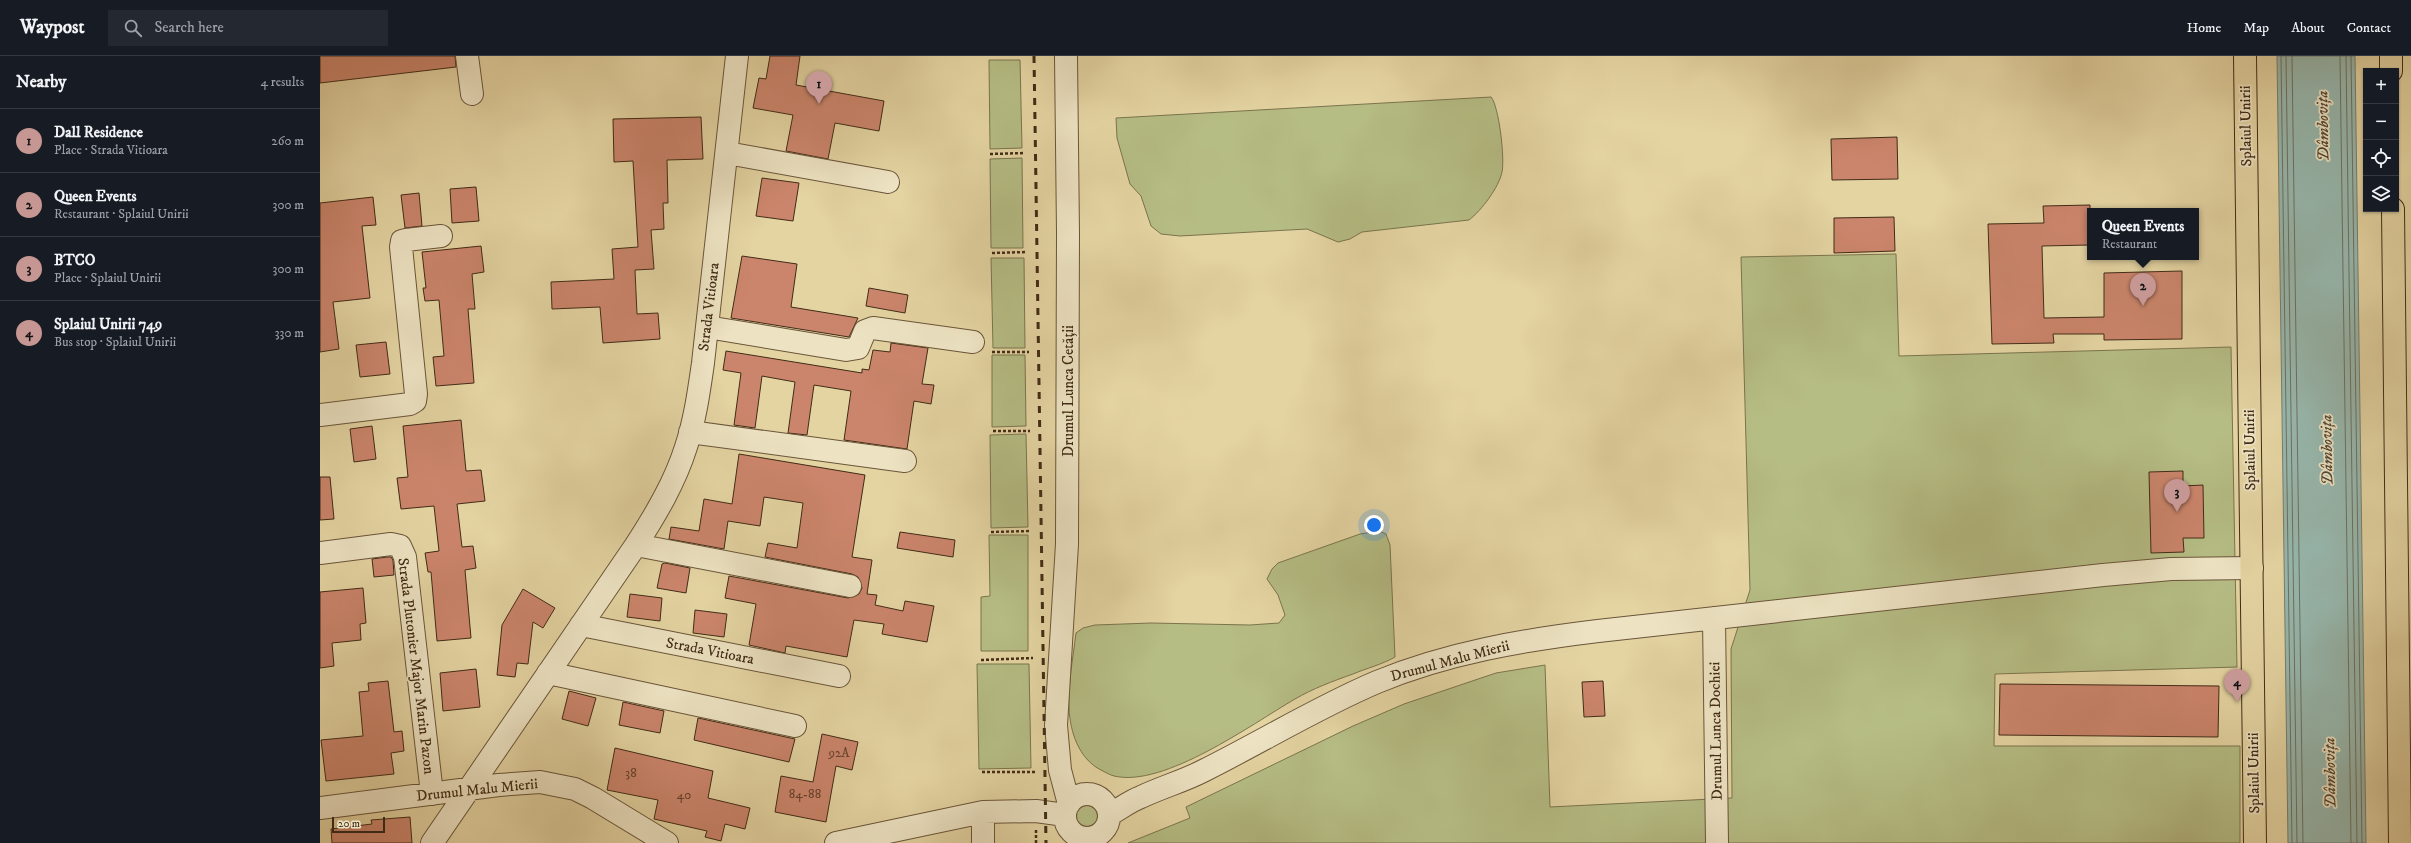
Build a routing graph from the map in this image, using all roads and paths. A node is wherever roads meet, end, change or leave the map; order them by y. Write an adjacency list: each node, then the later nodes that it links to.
1 (467, 56): 7 (street)
2 (737, 56): 8 (street, Strada Vitioara)
3 (1066, 56): 37 (street, Drumul Lunca Cetății)
4 (2245, 56): 29 (main road, Splaiul Unirii)
5 (2391, 56): 6 (main road)
6 (2392, 68)
7 (472, 94)
8 (727, 153): 11 (street); 16 (street, Strada Vitioara)
9 (1025, 153): 10 (path)
10 (990, 154)
11 (888, 182)
12 (2393, 212): 54 (main road)
13 (441, 236): 20 (street)
14 (1027, 252): 15 (path)
15 (992, 253)
16 (707, 327): 17 (street); 23 (street, Strada Vitioara)
17 (973, 342)
18 (992, 352): 19 (path)
19 (1029, 352)
20 (320, 415)
21 (993, 431): 22 (path)
22 (1030, 431)
23 (690, 432): 24 (street); 27 (street, Strada Vitioara)
24 (905, 461)
25 (1031, 531): 26 (path)
26 (990, 532)
27 (636, 545): 30 (street); 32 (street, Strada Vitioara)
28 (320, 553): 42 (street, Strada Plutonier Major Marin Pazon)
29 (2252, 568): 31 (street, Drumul Malu Mierii); 53 (main road, Splaiul Unirii)
30 (850, 586)
31 (1714, 618): 46 (street, Drumul Malu Mierii); 52 (street, Drumul Lunca Dochiei)
32 (581, 625): 35 (street, Strada Vitioara); 36 (street, Strada Vitioara)
33 (1033, 658): 34 (path)
34 (981, 660)
35 (548, 673): 38 (street); 41 (street, Strada Vitioara)
36 (838, 676)
37 (1056, 725): 44 (street, Drumul Lunca Cetății); 46 (street, Drumul Lunca Cetății)
38 (795, 726)
39 (982, 772): 40 (path)
40 (1035, 772)
41 (467, 789): 42 (street, Drumul Malu Mierii); 48 (street, Strada Vitioara); 49 (street, Drumul Malu Mierii)
42 (432, 794): 43 (street, Drumul Malu Mierii)
43 (320, 808)
44 (1067, 810): 45 (street); 46 (street); 47 (street)
45 (983, 812): 50 (street); 51 (street)
46 (1103, 817): 47 (street)
47 (1078, 840)
48 (432, 843)
49 (667, 843)
50 (836, 843)
51 (983, 843)
52 (1717, 843)
53 (2255, 843)
54 (2400, 843)

